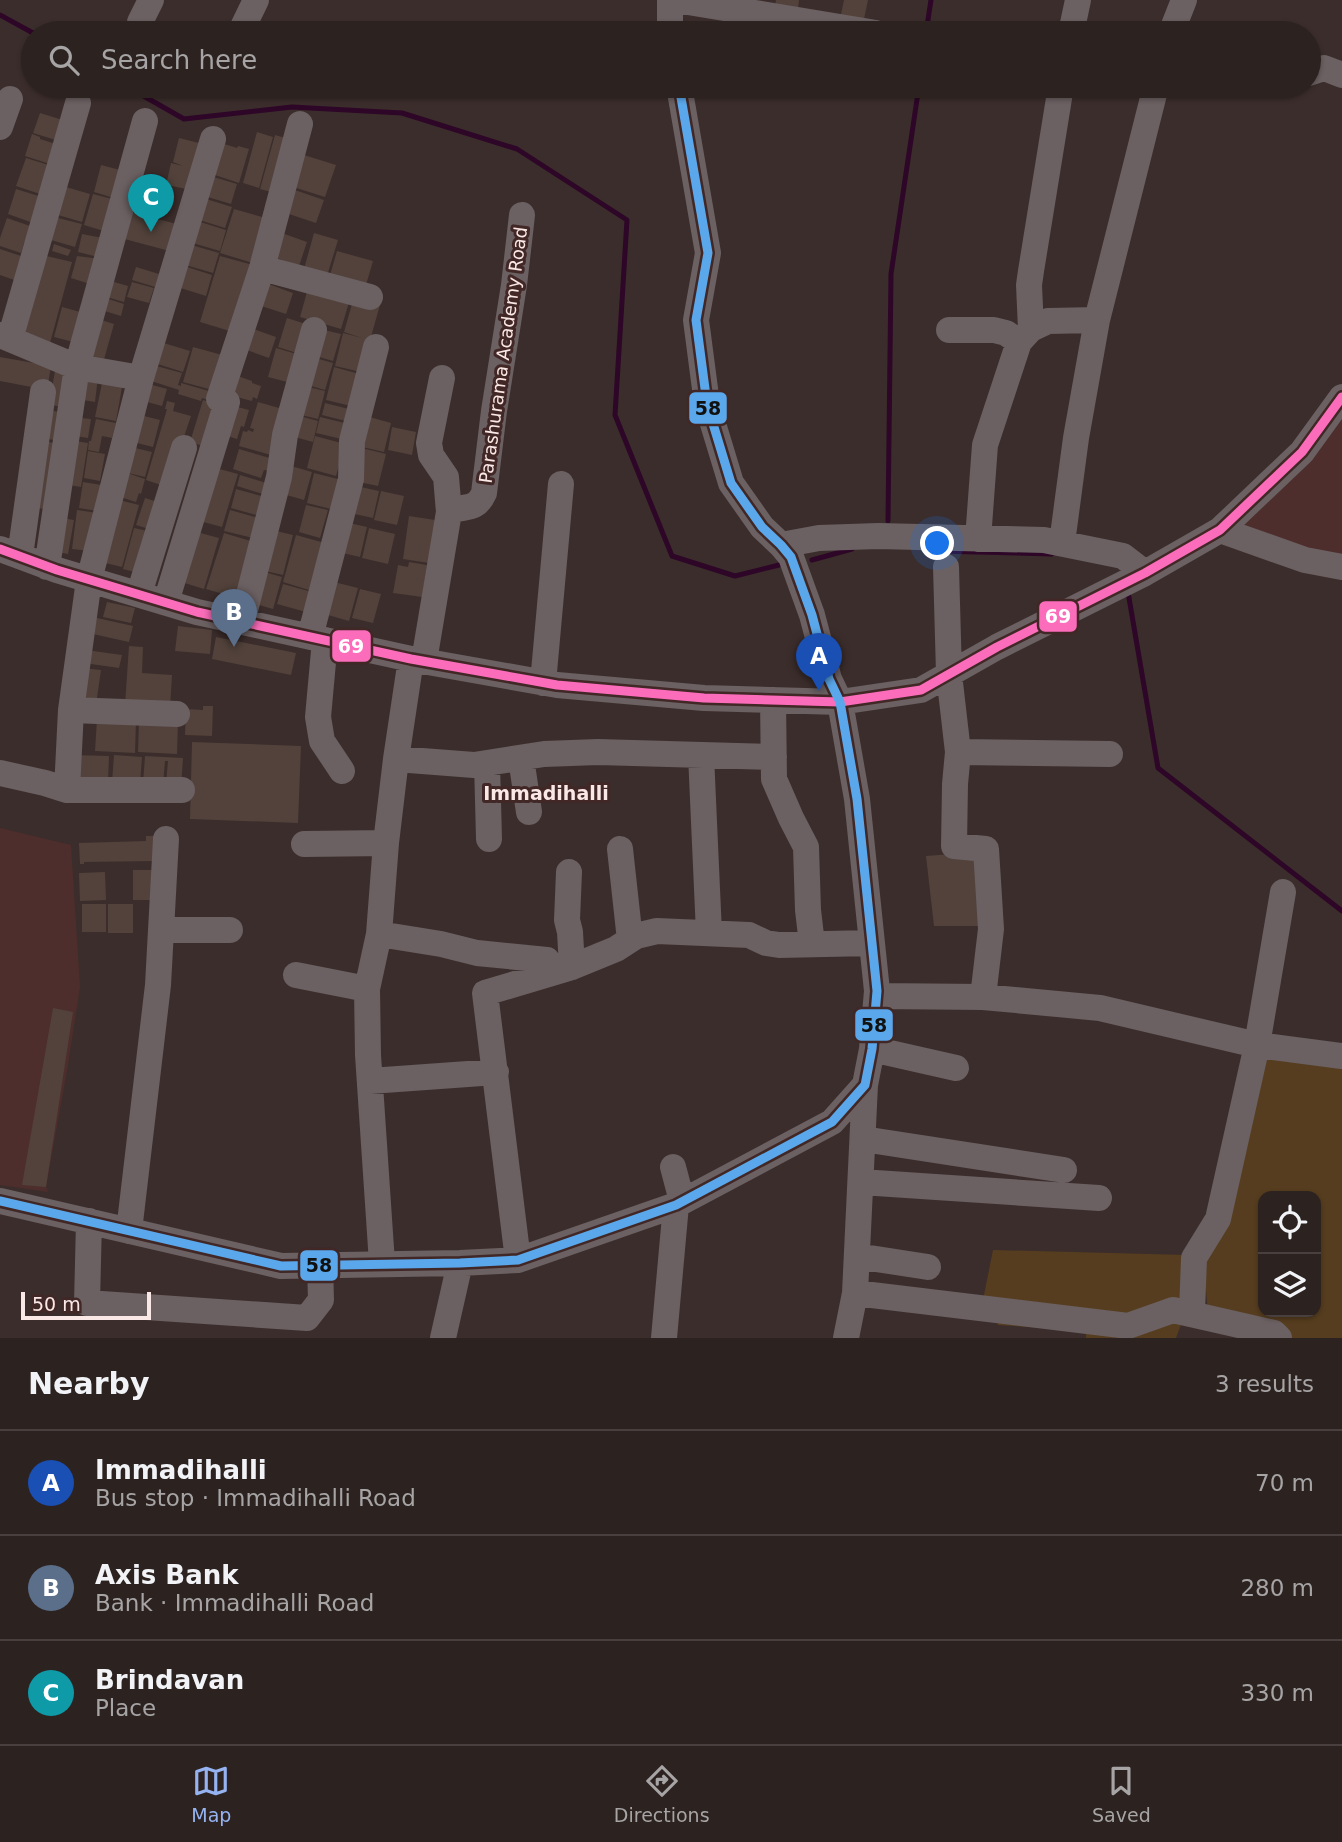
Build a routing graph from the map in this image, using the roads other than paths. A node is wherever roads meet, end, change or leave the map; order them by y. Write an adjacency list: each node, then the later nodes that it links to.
1 (256, 0): 6 (street)
2 (670, 0): 7 (street)
3 (676, 0): 8 (street)
4 (1078, 0): 9 (street)
5 (1184, 0): 10 (street)
6 (246, 21)
7 (670, 21)
8 (803, 21)
9 (1074, 21)
10 (1176, 21)
11 (1321, 69): 12 (street)
12 (1342, 75)
13 (681, 98): 42 (street)
14 (1059, 98): 28 (street)
15 (1153, 98): 25 (street)
16 (10, 99): 20 (street)
17 (78, 103): 29 (street)
18 (145, 121): 31 (street)
19 (300, 124): 23 (street)
20 (0, 127)
21 (213, 139): 32 (street)
22 (522, 215): 38 (street, Parashurama Academy Road)
23 (262, 268): 24 (street); 50 (street)
24 (370, 297)
25 (1097, 320): 28 (street); 41 (street)
26 (314, 330): 51 (street)
27 (949, 330): 28 (street)
28 (1025, 336): 40 (street)
29 (5, 337): 31 (street)
30 (376, 347): 52 (street)
31 (77, 367): 32 (street); 44 (street)
32 (141, 378): 48 (street)
33 (442, 378): 38 (street)
34 (43, 392): 43 (street)
35 (1342, 397): 39 (street)
36 (184, 448): 49 (street)
37 (561, 484): 55 (street)
38 (449, 512): 53 (street)
39 (1220, 530): 46 (street); 47 (street)
40 (978, 539): 41 (street); 42 (street)
41 (1062, 543): 47 (street)
42 (781, 545): 57 (street)
43 (10, 553): 44 (street)
44 (47, 567): 48 (street)
45 (946, 567): 54 (street)
46 (1342, 567)
47 (1145, 573): 54 (street)
48 (89, 580): 49 (street); 58 (street)
49 (139, 594): 50 (street)
50 (166, 602): 51 (street)
51 (242, 622): 52 (street)
52 (317, 638): 53 (street); 67 (street)
53 (418, 660): 55 (street); 65 (street)
54 (949, 674): 57 (street); 60 (street)
55 (543, 683): 56 (street)
56 (773, 700): 57 (street); 63 (street)
57 (840, 702): 84 (street)
58 (71, 710): 59 (street); 69 (street)
59 (177, 714)
60 (958, 752): 61 (street); 90 (street)
61 (1110, 754)
62 (701, 755): 63 (street); 64 (street); 81 (street)
63 (774, 757): 85 (street)
64 (521, 758): 66 (street); 71 (street)
65 (396, 759): 66 (street); 74 (street)
66 (487, 763): 73 (street)
67 (342, 771)
68 (1, 778): 69 (street)
69 (67, 790): 70 (street)
70 (181, 790)
71 (529, 812)
72 (166, 839): 79 (street)
73 (489, 839)
74 (386, 843): 75 (street); 82 (street)
75 (304, 844)
76 (620, 849): 83 (street)
77 (569, 872): 86 (street)
78 (1283, 892): 91 (street)
79 (162, 930): 80 (street); 106 (street)
80 (230, 930)
81 (709, 933): 83 (street); 85 (street)
82 (379, 934): 86 (street); 88 (street)
83 (630, 940): 86 (street)
84 (872, 943): 85 (street); 89 (street)
85 (811, 944)
86 (564, 970): 95 (street)
87 (296, 975): 88 (street)
88 (367, 989): 96 (street)
89 (877, 996): 90 (street); 92 (street)
90 (983, 997): 91 (street)
91 (1257, 1045): 93 (street); 114 (street)
92 (872, 1049): 94 (street); 97 (street)
93 (1342, 1056)
94 (956, 1068)
95 (496, 1072): 96 (street); 108 (street)
96 (370, 1081): 109 (street)
97 (865, 1085): 98 (street); 104 (street)
98 (863, 1139): 100 (street); 101 (street)
99 (673, 1167): 104 (street)
100 (1064, 1170)
101 (861, 1182): 102 (street); 107 (street)
102 (1100, 1198)
103 (1, 1200): 105 (street)
104 (679, 1203): 108 (street); 117 (street)
105 (89, 1221): 106 (street); 115 (street)
106 (130, 1231): 111 (street)
107 (857, 1256): 112 (street); 113 (street)
108 (518, 1260): 110 (street)
109 (382, 1264): 110 (street); 111 (street)
110 (460, 1264): 116 (street)
111 (320, 1265): 115 (street)
112 (928, 1267)
113 (855, 1293): 114 (street); 118 (street)
114 (1192, 1313): 119 (street)
115 (272, 1327)
116 (443, 1338)
117 (664, 1338)
118 (846, 1338)
119 (1279, 1338)

